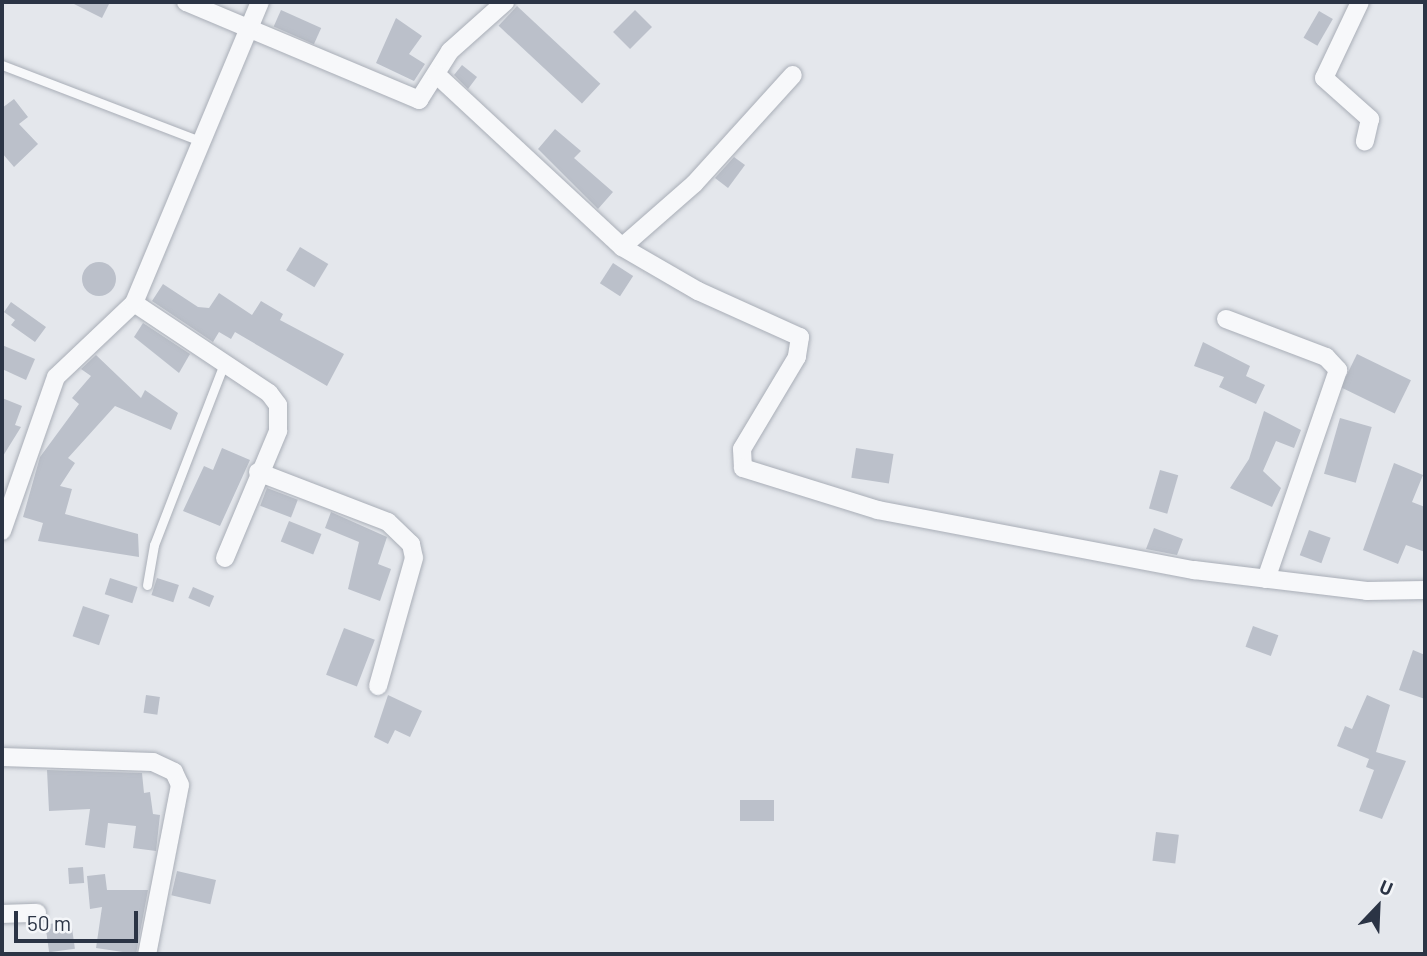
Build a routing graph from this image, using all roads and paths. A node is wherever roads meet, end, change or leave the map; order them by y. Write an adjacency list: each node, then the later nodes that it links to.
1 (186, 2): 5 (street)
2 (260, 2): 5 (street)
3 (505, 2): 7 (street)
4 (1360, 2): 9 (street)
5 (251, 28): 7 (street); 10 (street)
6 (2, 65): 10 (lane)
7 (437, 75): 11 (street)
8 (793, 75): 11 (street)
9 (1365, 141)
10 (203, 142): 12 (street)
11 (622, 247): 18 (street)
12 (134, 303): 14 (street); 16 (street)
13 (1226, 319): 18 (street)
14 (223, 366): 15 (street); 19 (lane)
15 (258, 472): 17 (street); 21 (street)
16 (2, 531)
17 (225, 558)
18 (1266, 579): 20 (street)
19 (147, 585)
20 (1425, 590)
21 (378, 686)
22 (2, 757): 25 (street)
23 (37, 913): 24 (street)
24 (2, 914)
25 (147, 954)

